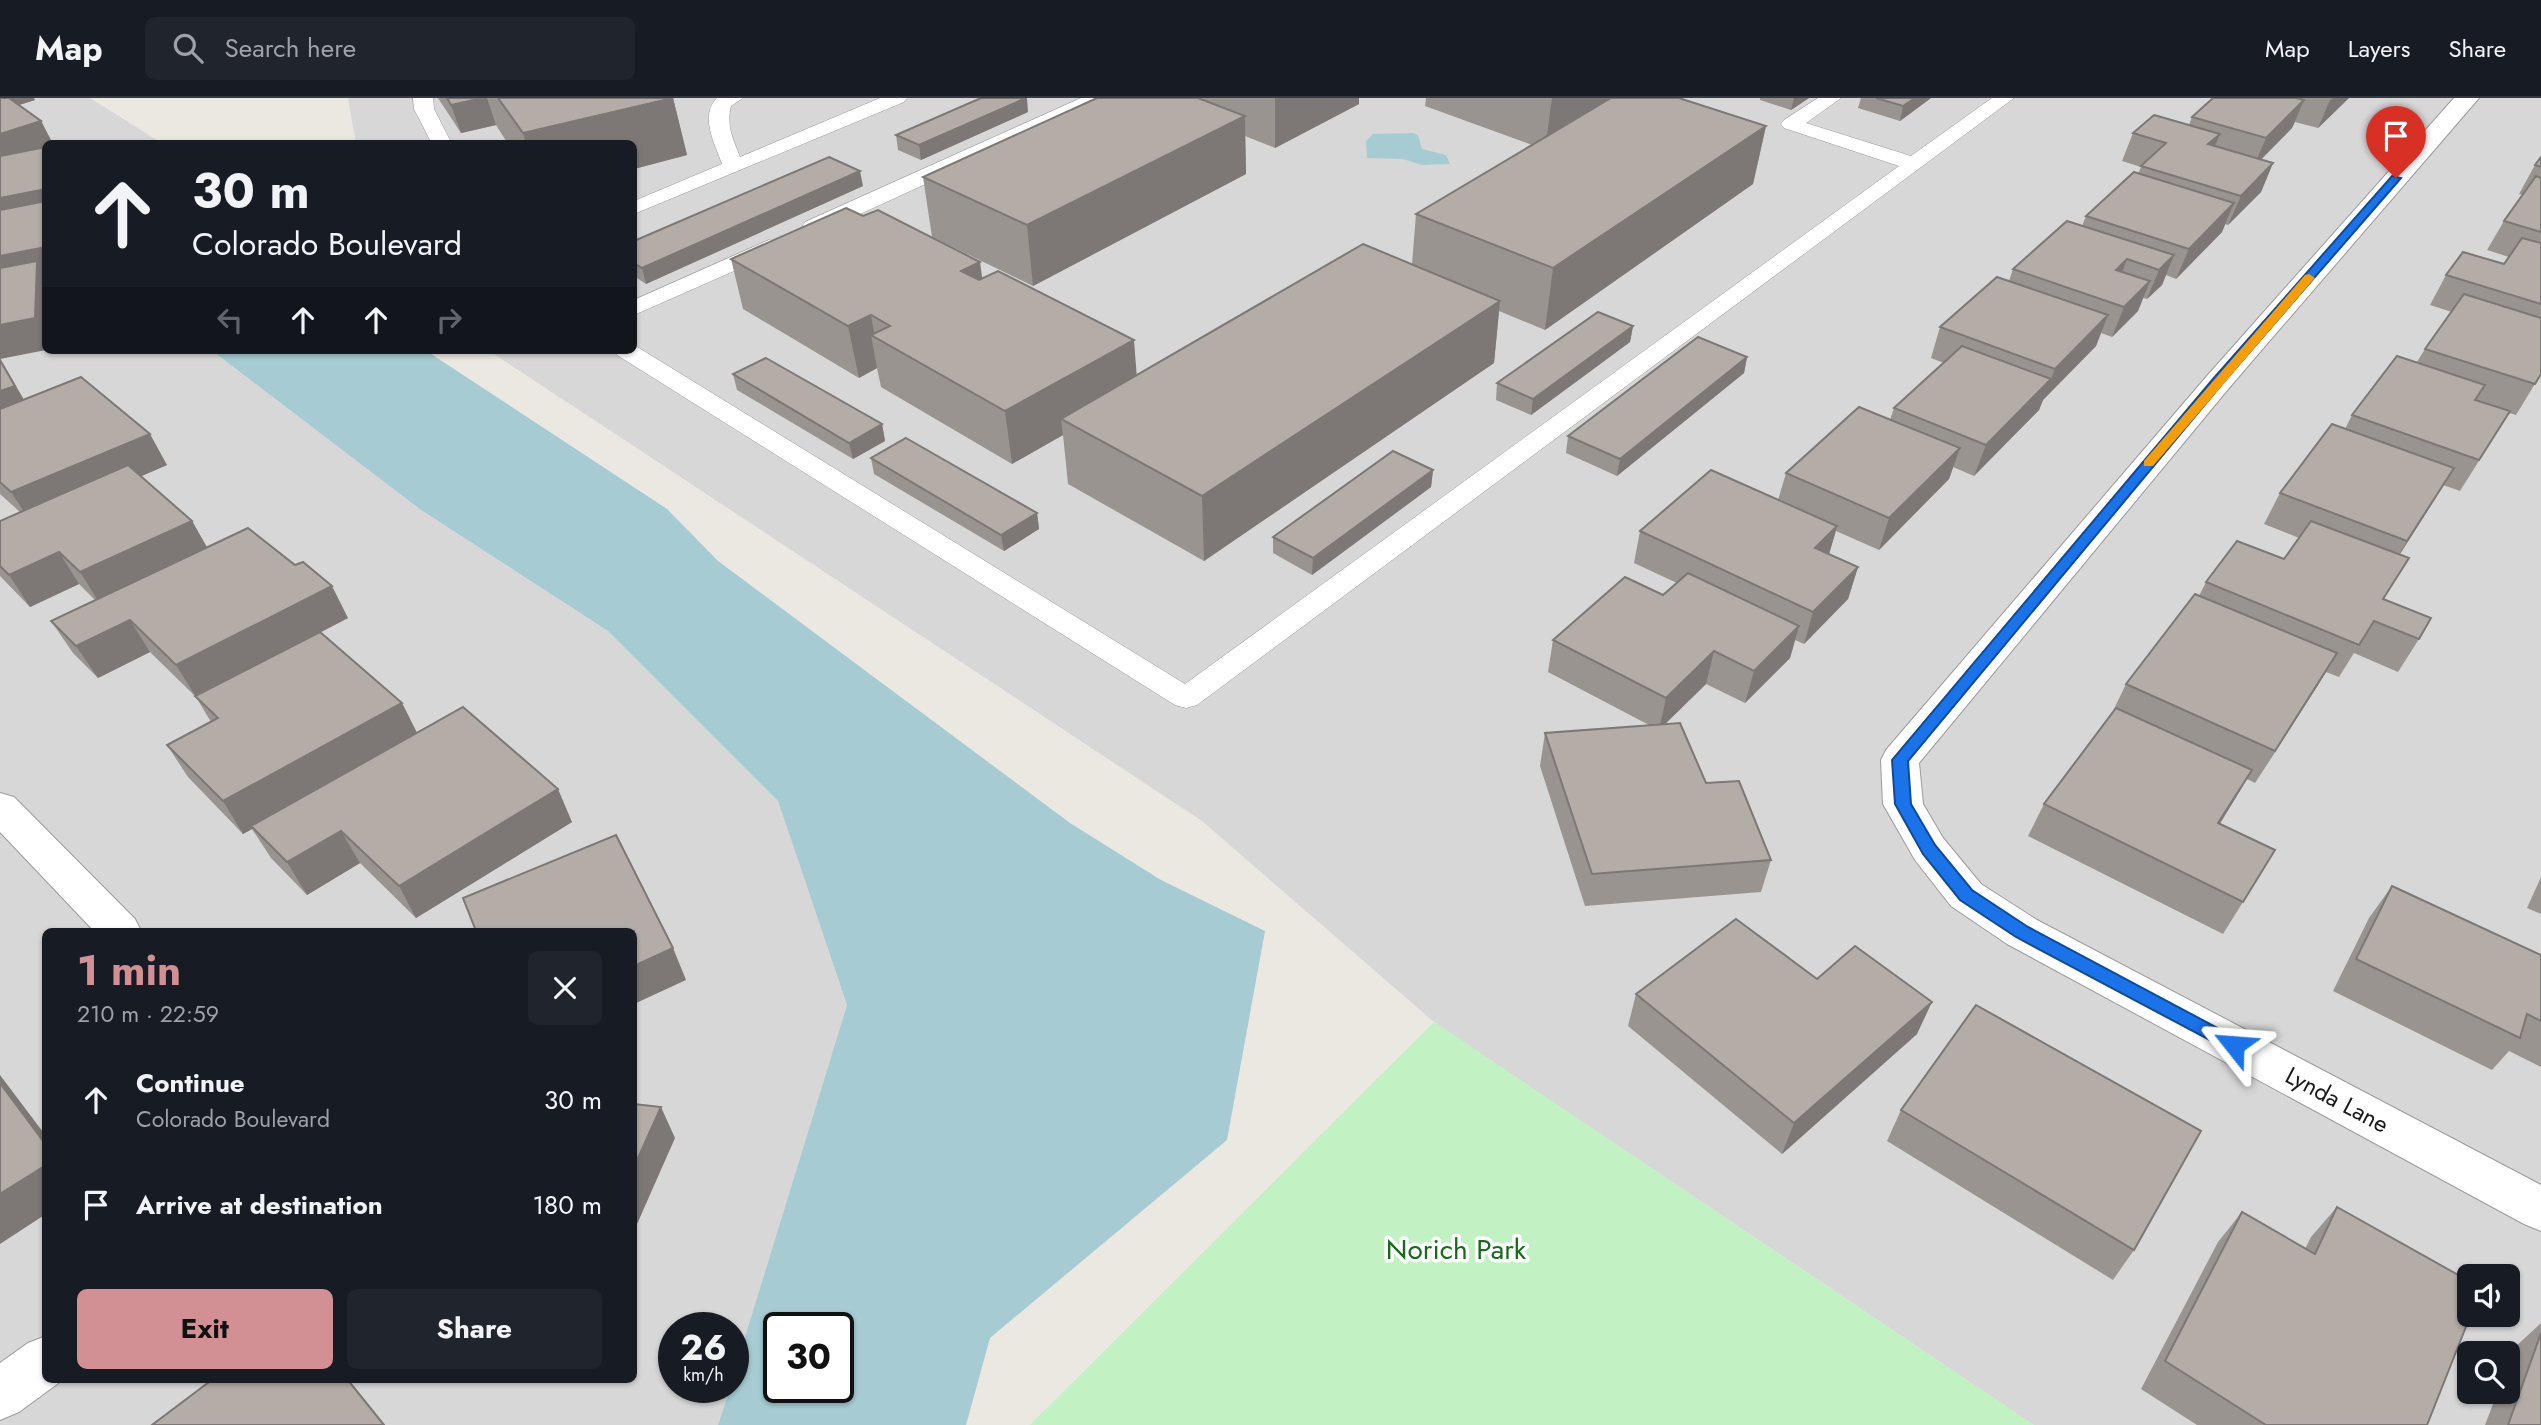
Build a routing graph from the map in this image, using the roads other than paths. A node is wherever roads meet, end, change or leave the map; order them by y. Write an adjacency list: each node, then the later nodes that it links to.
1 (422, 98): 8 (lane)
2 (733, 98): 10 (lane)
3 (897, 98): 10 (lane)
4 (1097, 98): 12 (lane)
5 (1831, 98): 9 (lane)
6 (2004, 98): 9 (lane)
7 (2467, 98): 16 (street, Lynda Lane)
8 (440, 140)
9 (1914, 164): 13 (lane)
10 (733, 166): 11 (lane)
11 (637, 207)
12 (637, 308)
13 (631, 354)
14 (0, 807): 15 (street)
15 (117, 928)
16 (2541, 1209)
17 (42, 1364): 18 (street)
18 (0, 1394)

